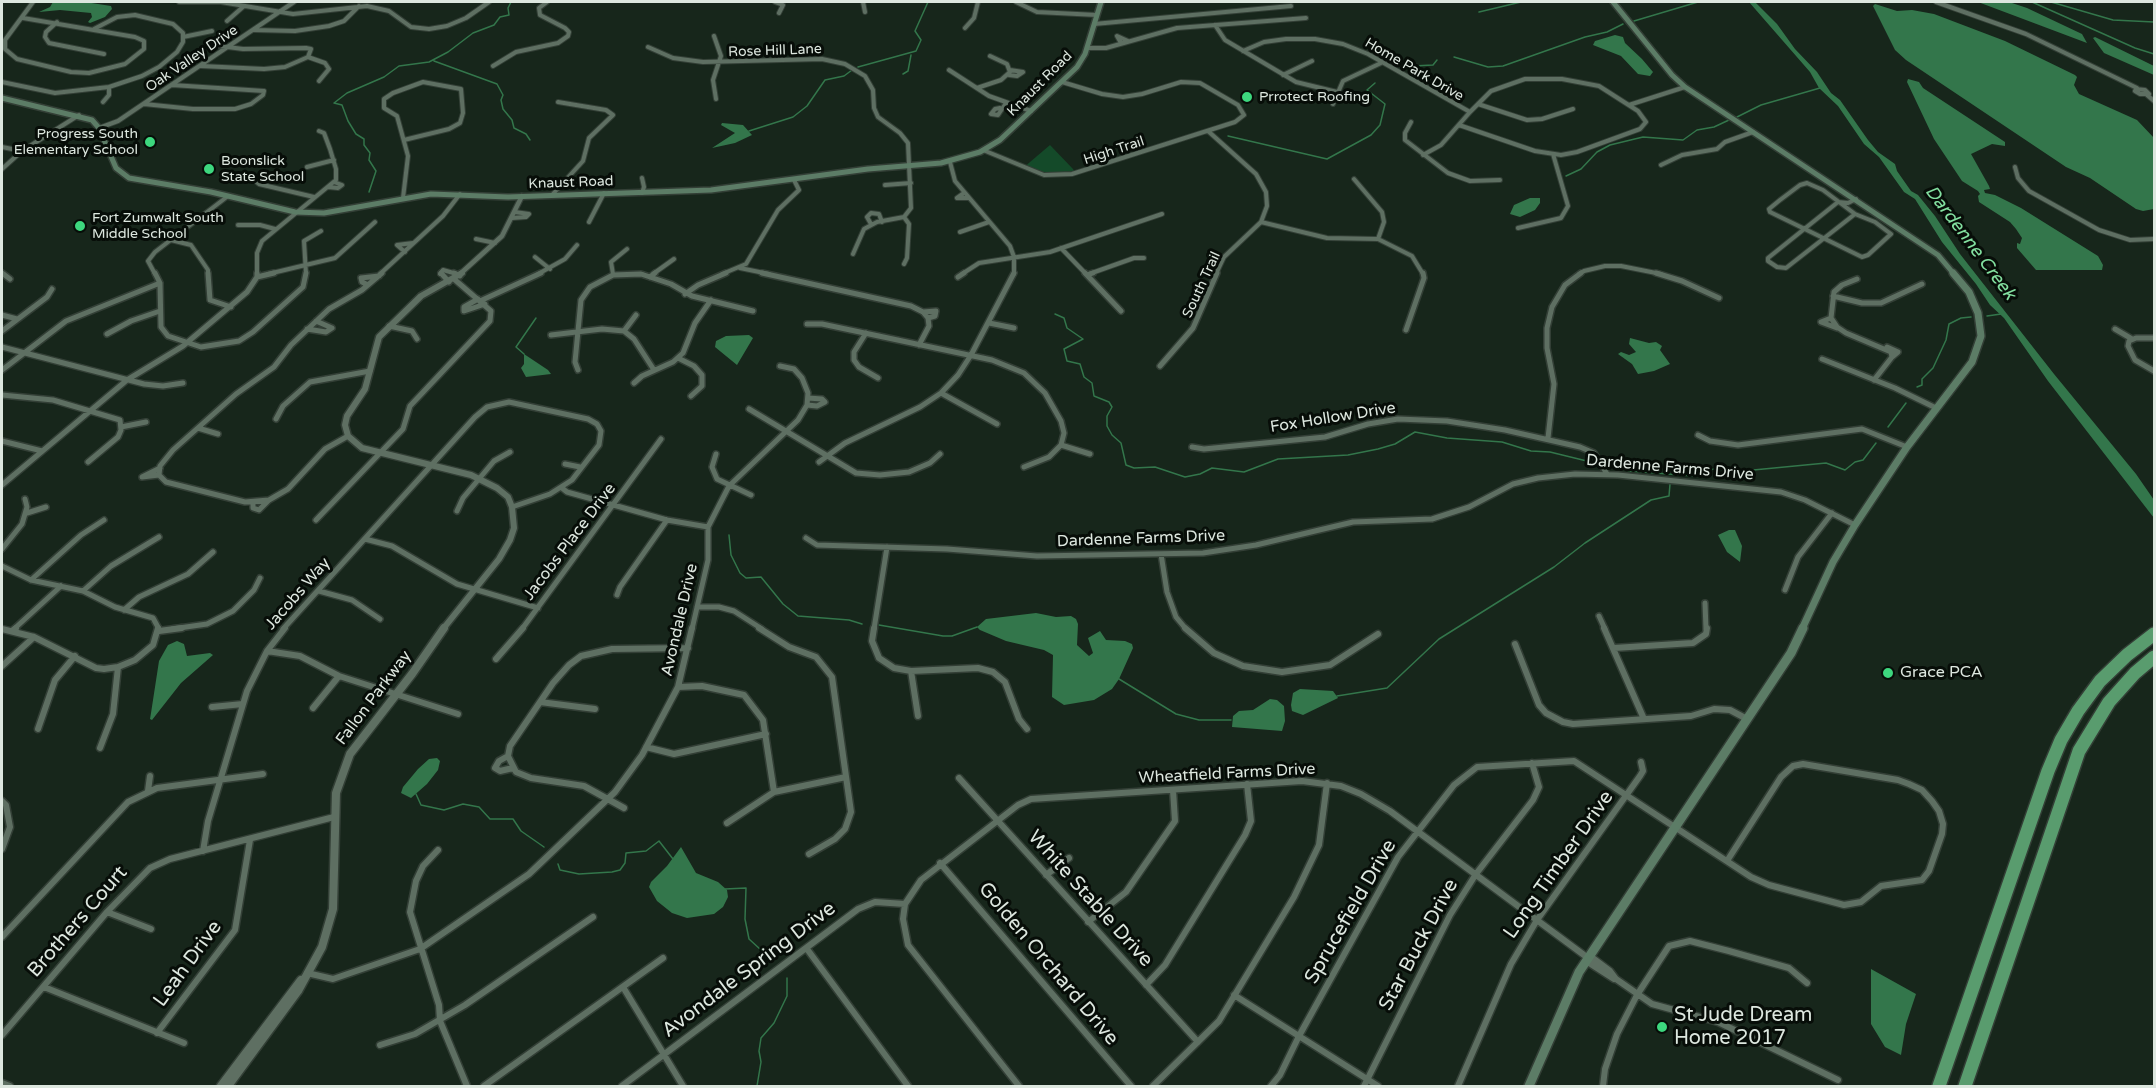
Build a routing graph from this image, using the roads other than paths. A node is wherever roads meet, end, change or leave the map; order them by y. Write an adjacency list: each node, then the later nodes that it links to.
1 (33, 2): 22 (street)
2 (179, 2): 14 (street)
3 (294, 2): 19 (street, Oak Valley Drive)
4 (489, 2): 15 (street)
5 (547, 2): 49 (street)
6 (775, 2): 20 (street)
7 (863, 2): 18 (street)
8 (978, 2): 28 (street)
9 (1016, 2): 21 (street)
10 (1101, 2): 21 (main road, Knaust Road)
11 (1244, 2): 17 (street)
12 (1613, 2): 61 (main road)
13 (1936, 2): 67 (street)
14 (244, 6): 19 (street); 24 (street)
15 (359, 6): 19 (street); 30 (street)
16 (1291, 6): 17 (street)
17 (1249, 10): 26 (street)
18 (865, 12)
19 (279, 13): 30 (street, Oak Valley Drive)
20 (779, 13)
21 (1097, 15): 26 (main road, Knaust Road)
22 (23, 18): 25 (street); 40 (street)
23 (1306, 18): 27 (street)
24 (227, 21)
25 (57, 22): 29 (street); 42 (street)
26 (1094, 24): 39 (main road, Knaust Road)
27 (1215, 25): 34 (street); 41 (street)
28 (965, 28)
29 (94, 29): 33 (street); 40 (street)
30 (254, 30): 37 (street, Oak Valley Drive)
31 (212, 31): 33 (street)
32 (714, 36): 46 (street)
33 (183, 37): 60 (street)
34 (1128, 41): 35 (street); 35 (street)
35 (1121, 43): 39 (street)
36 (212, 45): 37 (street)
37 (228, 47): 44 (street); 48 (street, Oak Valley Drive)
38 (648, 47): 46 (street, Rose Hill Lane)
39 (1087, 48): 56 (main road, Knaust Road)
40 (3, 49)
41 (1243, 51): 47 (street, Home Park Drive); 53 (street)
42 (104, 54)
43 (990, 56): 51 (street)
44 (308, 57): 48 (street); 54 (street)
45 (1312, 62): 53 (street)
46 (720, 63): 66 (street); 97 (street, Rose Hill Lane)
47 (1381, 63): 59 (street, Home Park Drive); 63 (street)
48 (199, 66): 58 (street, Oak Valley Drive)
49 (494, 66)
50 (949, 70): 62 (street)
51 (1010, 70): 52 (street); 52 (street)
52 (1009, 75): 62 (street)
53 (1283, 75): 63 (street)
54 (319, 81)
55 (2, 82): 60 (street)
56 (1062, 82): 77 (main road, Knaust Road); 86 (street, High Trail)
57 (1432, 82): 59 (street)
58 (172, 85): 65 (street); 71 (street, Oak Valley Drive)
59 (1425, 85): 78 (street, Home Park Drive)
60 (109, 87): 68 (street)
61 (1685, 87): 74 (street); 87 (main road)
62 (977, 88): 70 (street)
63 (1337, 92): 72 (street)
64 (2, 98): 79 (main road)
65 (258, 99): 71 (street)
66 (716, 99)
67 (2154, 101)
68 (103, 102)
69 (558, 102): 114 (street)
70 (1006, 103): 75 (street); 77 (street)
71 (144, 104): 83 (street, Oak Valley Drive)
72 (1332, 104)
73 (1478, 105): 74 (street); 76 (street); 78 (street)
74 (1629, 105): 92 (street)
75 (1000, 108)
76 (1573, 109)
77 (1031, 111): 90 (main road, Knaust Road)
78 (1470, 112): 81 (street)
79 (78, 115): 83 (main road); 91 (street)
80 (1411, 122): 93 (street)
81 (1459, 125): 92 (street); 93 (street)
82 (453, 127): 85 (street); 88 (street); 88 (street)
83 (99, 128): 115 (main road, Knaust Road)
84 (319, 131): 94 (street)
85 (459, 131)
86 (1208, 131): 90 (street, High Trail); 131 (street)
87 (1753, 132): 96 (street); 120 (main road)
88 (404, 140): 118 (street)
89 (2, 147): 91 (street)
90 (983, 150): 95 (main road, Knaust Road)
91 (22, 151): 100 (street)
92 (1553, 154): 134 (street)
93 (1423, 155): 105 (street)
94 (334, 160): 98 (street); 106 (street)
95 (950, 162): 97 (main road, Knaust Road); 112 (street)
96 (1661, 165)
97 (911, 166): 104 (main road, Knaust Road); 107 (street, Rose Hill Lane)
98 (307, 167)
99 (2015, 167): 142 (street)
100 (2, 169)
101 (642, 178): 111 (street)
102 (1354, 179): 140 (street)
103 (254, 180): 117 (street)
104 (794, 180): 111 (main road, Knaust Road); 157 (street)
105 (1500, 180)
106 (334, 182): 109 (street); 109 (street)
107 (911, 183): 108 (street); 126 (street, Rose Hill Lane)
108 (885, 185)
109 (328, 187): 117 (street)
110 (604, 193): 111 (main road, Knaust Road); 114 (main road, Knaust Road); 128 (street)
111 (642, 193)
112 (964, 193): 119 (street); 119 (street)
113 (460, 194): 116 (main road, Knaust Road); 118 (main road, Knaust Road); 144 (street)
114 (552, 195): 116 (main road, Knaust Road)
115 (228, 196): 123 (main road, Knaust Road); 143 (street)
116 (522, 196): 145 (street)
117 (314, 197): 123 (street)
118 (403, 198): 123 (main road, Knaust Road)
119 (969, 198): 130 (street)
120 (1858, 201): 121 (street); 122 (street); 232 (main road)
121 (1841, 202): 122 (street); 136 (street); 136 (street)
122 (1849, 208): 125 (street)
123 (296, 212): 135 (street)
124 (1162, 214): 147 (street)
125 (1855, 214): 141 (street); 141 (street)
126 (903, 217): 129 (street); 155 (street)
127 (375, 222): 156 (street)
128 (589, 222)
129 (882, 222): 132 (street); 132 (street)
130 (989, 222): 138 (street); 152 (street)
131 (1261, 222): 140 (street); 216 (street, South Trail)
132 (872, 224): 150 (street)
133 (238, 225): 135 (street)
134 (1518, 228)
135 (275, 229): 165 (street)
136 (1804, 229): 141 (street); 141 (street)
137 (321, 231): 156 (street)
138 (960, 232)
139 (476, 239): 145 (street)
140 (1378, 239): 196 (street)
141 (1823, 239)
142 (2154, 239)
143 (171, 240): 169 (street); 178 (street)
144 (414, 243): 149 (street); 149 (street)
145 (495, 243): 167 (street)
146 (577, 245): 158 (street)
147 (1061, 248): 152 (street); 161 (street)
148 (627, 249): 160 (street)
149 (405, 252): 162 (street)
150 (853, 254)
151 (534, 257): 158 (street)
152 (1014, 257): 164 (street); 189 (street)
153 (1144, 258): 161 (street)
154 (674, 259): 163 (street)
155 (904, 264)
156 (306, 266): 165 (street); 206 (street)
157 (740, 268): 173 (street); 182 (street)
158 (550, 269): 177 (street)
159 (2, 273): 166 (street)
160 (613, 275): 163 (street); 199 (street)
161 (1087, 275): 181 (street)
162 (379, 276): 170 (street); 170 (street)
163 (650, 277): 173 (street)
164 (958, 277)
165 (257, 278): 178 (street)
166 (10, 279)
167 (454, 279): 177 (street); 191 (street)
168 (1857, 279): 175 (street)
169 (160, 284): 179 (street); 210 (street)
170 (368, 285): 188 (street)
171 (1922, 285): 175 (street)
172 (52, 289): 187 (street)
173 (686, 294): 176 (street)
174 (1719, 298): 246 (street)
175 (1833, 298): 186 (street)
176 (711, 300): 180 (street); 213 (street)
177 (481, 301): 254 (street)
178 (231, 307): 206 (street)
179 (160, 311): 201 (street); 206 (street)
180 (753, 311)
181 (1121, 311)
182 (923, 312): 185 (street); 185 (street)
183 (2, 315): 187 (street)
184 (636, 315): 198 (street)
185 (928, 318): 207 (street)
186 (1831, 318): 193 (street); 193 (street)
187 (17, 319): 197 (street)
188 (316, 321): 194 (street); 194 (street)
189 (989, 323): 192 (street); 211 (street)
190 (807, 324): 200 (street)
191 (389, 326): 204 (street); 218 (street)
192 (1014, 328)
193 (1838, 328): 209 (street)
194 (308, 329): 240 (street)
195 (2115, 329): 205 (street)
196 (1406, 330)
197 (2, 331)
198 (624, 331): 199 (street); 220 (street)
199 (578, 332): 202 (street); 219 (street)
200 (866, 333): 207 (street); 222 (street)
201 (106, 334)
202 (552, 335)
203 (2154, 338): 205 (street)
204 (417, 339)
205 (2132, 339): 221 (street)
206 (188, 343): 223 (street)
207 (919, 345): 211 (street)
208 (2, 347): 210 (street)
209 (1884, 348): 212 (street)
210 (24, 352): 217 (street); 223 (street)
211 (971, 356): 227 (street); 249 (street)
212 (1892, 357): 224 (street)
213 (678, 358): 220 (street); 229 (street)
214 (1822, 359): 224 (street)
215 (780, 366): 230 (street)
216 (1160, 366)
217 (2, 370)
218 (370, 370): 235 (street); 245 (street)
219 (578, 370)
220 (654, 370): 226 (street)
221 (2154, 370)
222 (878, 378)
223 (128, 380): 225 (street); 234 (street)
224 (1874, 380): 232 (street)
225 (183, 383)
226 (634, 383)
227 (941, 393): 237 (street); 258 (street)
228 (2, 395): 234 (street)
229 (691, 396)
230 (808, 398): 231 (street); 231 (street)
231 (807, 405): 242 (street)
232 (1936, 408): 251 (main road)
233 (749, 409): 242 (street)
234 (90, 411): 239 (street); 252 (street)
235 (276, 419)
236 (146, 423): 239 (street)
237 (997, 424)
238 (608, 425): 241 (street)
239 (121, 428): 259 (street)
240 (198, 428): 243 (street); 265 (street)
241 (600, 428): 262 (street, Jacobs Way); 263 (street)
242 (786, 430): 258 (street); 270 (street, Avondale Drive)
243 (218, 434)
244 (1698, 435): 251 (street)
245 (348, 436): 254 (street); 267 (street)
246 (1548, 438): 250 (street, Fox Hollow Drive); 266 (street, Fox Hollow Drive)
247 (661, 439): 274 (street, Jacobs Place Drive)
248 (2, 441): 252 (street)
249 (1061, 445): 257 (street); 264 (street)
250 (1192, 447)
251 (1907, 447): 283 (main road)
252 (42, 451): 269 (street)
253 (510, 452): 268 (street)
254 (381, 453): 262 (street); 281 (street)
255 (716, 454): 270 (street)
256 (940, 454): 258 (street)
257 (1090, 454)
258 (827, 455): 260 (street)
259 (88, 462)
260 (819, 462)
261 (565, 464): 263 (street)
262 (430, 466): 268 (street); 287 (street, Jacobs Way)
263 (580, 467): 271 (street)
264 (1024, 467)
265 (160, 468): 267 (street); 267 (street)
266 (1607, 474): 279 (street, Dardenne Farms Drive); 291 (street, Dardenne Farms Drive)
267 (159, 475)
268 (478, 479): 276 (street); 277 (street)
269 (2, 485)
270 (729, 486): 272 (street); 284 (street, Avondale Drive)
271 (562, 488): 274 (street); 276 (street)
272 (751, 495)
273 (25, 499): 278 (street)
274 (614, 505): 282 (street); 303 (street, Jacobs Place Drive)
275 (46, 507): 278 (street)
276 (512, 507): 296 (street, Fallon Parkway)
277 (457, 511)
278 (27, 513): 289 (street)
279 (1832, 513): 283 (street, Dardenne Farms Drive); 297 (street)
280 (104, 520): 294 (street)
281 (316, 520)
282 (668, 520): 284 (street); 300 (street)
283 (1855, 525): 336 (main road)
284 (708, 527): 302 (street, Avondale Drive)
285 (159, 537): 298 (street)
286 (806, 538): 288 (street, Dardenne Farms Drive)
287 (365, 539): 296 (street); 299 (street, Jacobs Way)
288 (886, 547): 291 (street, Dardenne Farms Drive); 324 (street)
289 (2, 549)
290 (213, 552): 304 (street)
291 (1161, 554): 310 (street)
292 (2, 566): 294 (street)
293 (260, 578): 309 (street)
294 (31, 579): 295 (street)
295 (61, 586): 298 (street); 308 (street)
296 (474, 590): 303 (street); 327 (street, Fallon Parkway)
297 (1785, 590)
298 (83, 591): 304 (street)
299 (319, 591): 306 (street); 316 (street, Jacobs Way)
300 (617, 595)
301 (1705, 603): 315 (street)
302 (697, 607): 314 (street, Avondale Drive); 321 (street)
303 (538, 608): 319 (street, Jacobs Place Drive)
304 (124, 610): 309 (street)
305 (1599, 616): 315 (street)
306 (380, 619)
307 (2, 629): 308 (street)
308 (12, 631): 312 (street)
309 (159, 631): 323 (street)
310 (1378, 634)
311 (2154, 634): 420 (highway)
312 (34, 637): 317 (street); 322 (street)
313 (1515, 644): 335 (street)
314 (688, 648): 326 (street, Avondale Drive); 328 (street)
315 (1614, 648): 335 (street)
316 (267, 651): 325 (street); 329 (street, Jacobs Way)
317 (75, 656): 323 (street); 337 (street)
318 (2154, 657): 421 (highway)
319 (496, 658)
320 (830, 658): 321 (street)
321 (822, 663): 348 (street)
322 (2, 666)
323 (118, 667): 341 (street)
324 (910, 671): 334 (street); 338 (street)
325 (339, 676): 327 (street); 331 (street)
326 (678, 687): 339 (street); 340 (street, Avondale Drive)
327 (396, 694): 333 (street); 360 (street, Fallon Parkway)
328 (540, 702): 332 (street); 342 (street)
329 (243, 704): 330 (street); 350 (street, Jacobs Way)
330 (212, 707)
331 (313, 708)
332 (595, 709)
333 (458, 714)
334 (918, 716)
335 (1644, 719): 336 (street)
336 (1747, 719): 363 (main road)
337 (38, 729)
338 (1027, 729)
339 (766, 734): 340 (street); 355 (street)
340 (645, 747): 358 (street, Avondale Drive)
341 (100, 748)
342 (508, 756): 345 (street); 345 (street)
343 (1641, 762): 356 (street, Long Timber Drive)
344 (1532, 763): 356 (street, Sprucefield Drive); 364 (street, Sprucefield Drive); 373 (street, Star Buck Drive)
345 (513, 768): 358 (street)
346 (263, 774): 350 (street)
347 (150, 776): 354 (street)
348 (846, 777): 355 (street); 369 (street)
349 (959, 778): 361 (street, White Stable Drive)
350 (220, 780): 354 (street); 368 (street, Jacobs Way)
351 (1328, 783): 352 (street, Wheatfield Farms Drive); 364 (street, Wheatfield Farms Drive); 391 (street)
352 (1247, 784): 353 (street, Wheatfield Farms Drive); 388 (street)
353 (1173, 790): 361 (street, Wheatfield Farms Drive); 379 (street)
354 (148, 791): 381 (street)
355 (774, 792): 362 (street)
356 (1627, 795): 363 (street, Sprucefield Drive); 378 (street, Long Timber Drive)
357 (2, 801): 366 (street)
358 (608, 801): 359 (street); 382 (street, Avondale Drive)
359 (624, 808)
360 (334, 817): 365 (street, Brothers Court); 386 (street, Fallon Parkway)
361 (997, 821): 372 (street, Wheatfield Farms Drive); 374 (street, White Stable Drive)
362 (727, 823)
363 (1674, 826): 371 (street, Sprucefield Drive); 385 (main road)
364 (1418, 831): 373 (street, Wheatfield Farms Drive); 396 (street, Sprucefield Drive)
365 (250, 840): 368 (street, Brothers Court); 394 (street, Leah Drive)
366 (2, 849)
367 (438, 850): 382 (street)
368 (203, 851): 376 (street, Brothers Court)
369 (809, 854)
370 (1069, 858): 374 (street)
371 (1727, 861): 371 (street, Sprucefield Drive)
372 (940, 863): 375 (street); 413 (street, Golden Orchard Drive)
373 (1476, 874): 378 (street, Wheatfield Farms Drive); 403 (street, Star Buck Drive)
374 (1046, 876): 379 (street, White Stable Drive)
375 (905, 904): 383 (street, Avondale Spring Drive); 412 (street)
376 (107, 912): 380 (street); 389 (street, Brothers Court)
377 (593, 917): 393 (street)
378 (1537, 921): 385 (street, Wheatfield Farms Drive); 417 (street, Long Timber Drive)
379 (1088, 922): 388 (street, White Stable Drive)
380 (151, 929)
381 (2, 937)
382 (420, 949): 386 (street, Avondale Drive); 393 (street)
383 (807, 949): 400 (street, Avondale Spring Drive); 411 (street)
384 (663, 958): 390 (street)
385 (1588, 958): 392 (street); 418 (main road)
386 (307, 974): 405 (street, Fallon Parkway); 406 (street, Fallon Parkway)
387 (1807, 983): 392 (street)
388 (1146, 985): 397 (street, White Stable Drive)
389 (44, 987): 394 (street); 395 (street, Brothers Court)
390 (623, 987): 400 (street); 408 (street)
391 (1234, 995): 396 (street); 397 (street)
392 (1637, 995): 401 (street); 419 (street)
393 (440, 1020): 399 (street); 407 (street)
394 (157, 1033): 398 (street)
395 (2, 1035)
396 (1299, 1036): 403 (street); 415 (street, Sprucefield Drive)
397 (1198, 1042): 414 (street)
398 (184, 1043)
399 (380, 1045)
400 (663, 1055): 409 (street, Avondale Spring Drive); 410 (street)
401 (1838, 1080)
402 (2, 1083): 404 (street)
403 (1366, 1083): 416 (street)
404 (10, 1086)
405 (221, 1086)
406 (228, 1086)
407 (467, 1086)
408 (484, 1086)
409 (622, 1086)
410 (683, 1086)
411 (908, 1086)
412 (1019, 1086)
413 (1131, 1086)
414 (1153, 1086)
415 (1271, 1086)
416 (1378, 1086)
417 (1458, 1086)
418 (1529, 1086)
419 (1603, 1086)
420 (1939, 1086)
421 (1965, 1086)

